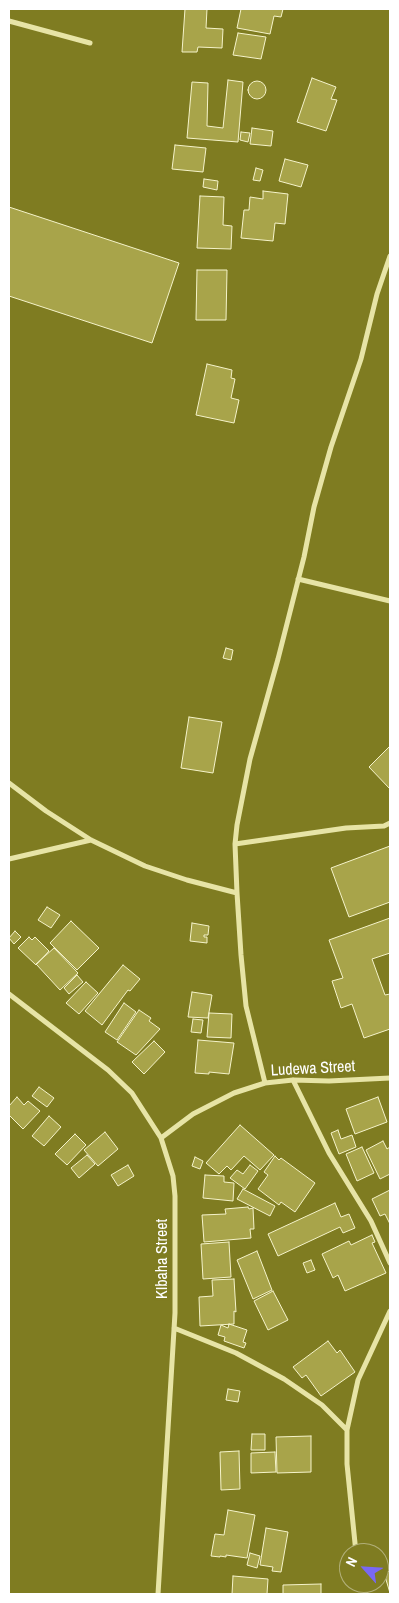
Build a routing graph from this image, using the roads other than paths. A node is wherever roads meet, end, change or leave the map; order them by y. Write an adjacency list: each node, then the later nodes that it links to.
1 (9, 21): 2 (street)
2 (90, 43)
3 (390, 256): 4 (street)
4 (298, 579): 5 (street); 9 (street)
5 (390, 601)
6 (9, 783): 8 (street)
7 (390, 823): 9 (street)
8 (90, 840): 10 (street); 11 (street)
9 (235, 844): 11 (street)
10 (9, 858)
11 (236, 893): 15 (street)
12 (9, 994): 16 (street, KIbaha Street)
13 (390, 1078): 14 (street, Ludewa Street)
14 (293, 1080): 15 (street, Ludewa Street); 17 (street)
15 (265, 1083): 16 (street, Ludewa Street)
16 (160, 1138): 19 (street, KIbaha Street)
17 (390, 1263)
18 (390, 1311): 20 (street)
19 (174, 1328): 20 (street); 22 (street, KIbaha Street)
20 (347, 1430): 21 (street)
21 (355, 1543)
22 (158, 1594)

